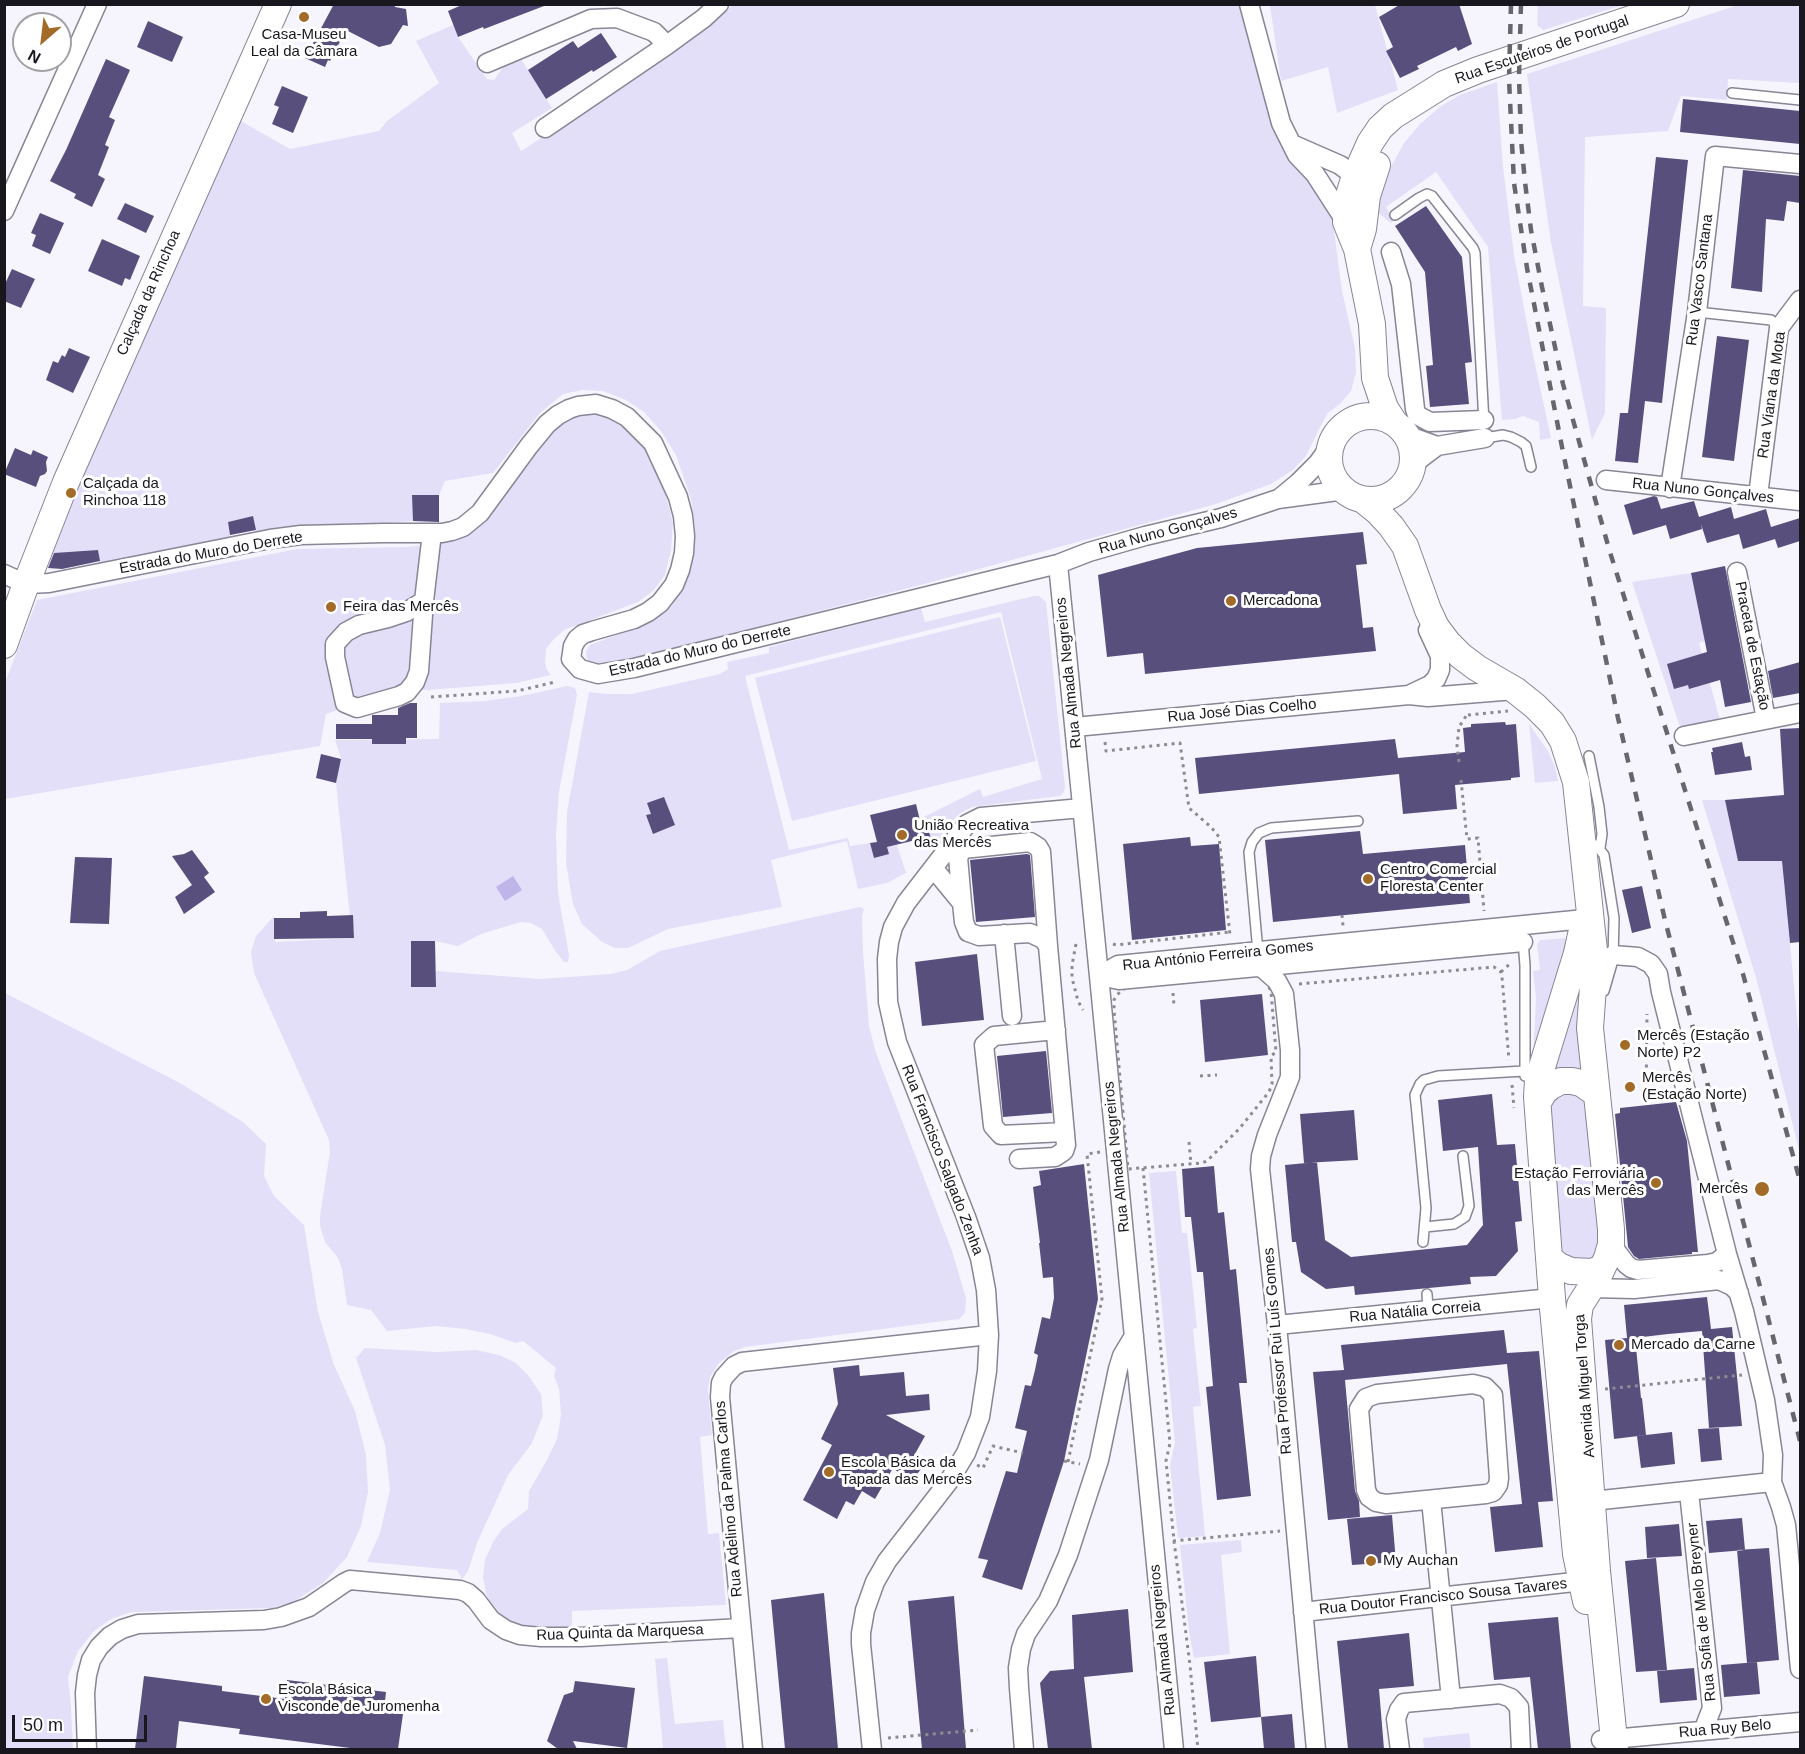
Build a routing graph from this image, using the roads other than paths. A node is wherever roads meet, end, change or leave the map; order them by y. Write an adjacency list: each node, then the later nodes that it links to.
1 (97, 4): 17 (street)
2 (278, 4): 44 (street, Calçada da Rinchoa)
3 (719, 4): 6 (street)
4 (1249, 4): 13 (street)
5 (1676, 4): 10 (street, Rua Escuteiros de Portugal)
6 (666, 45): 7 (street); 11 (street)
7 (487, 63)
8 (1732, 93): 9 (lane)
9 (1800, 99)
10 (1412, 105): 12 (street, Rua Escuteiros de Portugal); 20 (street, Rua Escuteiros de Portugal)
11 (545, 128)
12 (1370, 143): 14 (street); 16 (street, Rua Escuteiros de Portugal)
13 (1292, 144): 14 (street); 19 (street)
14 (1329, 160): 16 (street)
15 (1800, 164): 23 (street, Rua Vasco Santana)
16 (1354, 179): 19 (street, Rua Escuteiros de Portugal); 20 (street)
17 (4, 211)
18 (1395, 215): 26 (lane)
19 (1346, 222): 20 (street)
20 (1357, 249): 25 (street)
21 (1391, 252): 26 (street)
22 (1800, 300): 24 (street, Rua Viana da Mota)
23 (1697, 312): 24 (lane); 35 (street, Rua Vasco Santana)
24 (1779, 328): 37 (street, Rua Viana da Mota)
25 (1375, 378): 27 (street); 28 (street)
26 (1484, 420): 29 (lane)
27 (1349, 423): 28 (street); 30 (street)
28 (1400, 429): 31 (street); 33 (street)
29 (1485, 438): 31 (street); 32 (lane)
30 (1331, 445): 36 (street); 38 (street, Rua Nuno Gonçalves)
31 (1437, 446): 33 (street)
32 (1531, 467)
33 (1409, 474): 36 (street); 41 (street, Avenida Miguel Torga)
34 (1606, 480): 35 (street, Rua Nuno Gonçalves)
35 (1670, 488): 37 (street, Rua Nuno Gonçalves)
36 (1354, 495): 38 (street, Rua Nuno Gonçalves); 41 (street, Avenida Miguel Torga)
37 (1758, 496): 39 (street, Rua Nuno Gonçalves)
38 (1278, 499): 42 (street, Rua Nuno Gonçalves)
39 (1800, 501)
40 (432, 533): 42 (street, Estrada do Muro do Derrete); 44 (street, Estrada do Muro do Derrete); 46 (street)
41 (1405, 546): 45 (street, Avenida Miguel Torga)
42 (1058, 564): 52 (street, Rua Almada Negreiros)
43 (1737, 572): 51 (street, Praceta de Estação)
44 (15, 579): 47 (street, Calçada da Rinchoa)
45 (1420, 589): 48 (street, Rua José Dias Coelho); 49 (street, Avenida Miguel Torga)
46 (424, 601): 46 (street)
47 (4, 645)
48 (1409, 695): 49 (street, Rua José Dias Coelho); 52 (street, Rua José Dias Coelho)
49 (1515, 701): 57 (street, Avenida Miguel Torga)
50 (1800, 713): 51 (street)
51 (1766, 719): 53 (street)
52 (1075, 727): 55 (street, Rua Almada Negreiros)
53 (1684, 736)
54 (1589, 756): 57 (lane)
55 (1082, 808): 58 (street, Rua Francisco Salgado Zenha); 67 (street, Rua Almada Negreiros)
56 (1358, 820): 66 (lane)
57 (1591, 847): 59 (street, Avenida Miguel Torga); 65 (lane)
58 (934, 869): 60 (street); 86 (street, Rua Francisco Salgado Zenha)
59 (1587, 888): 61 (street, Avenida Miguel Torga); 70 (street, Avenida Miguel Torga)
60 (962, 903): 63 (street); 64 (street)
61 (1585, 919): 62 (street, Rua António Ferreira Gomes); 73 (street, Avenida Miguel Torga)
62 (1525, 926): 66 (street, Rua António Ferreira Gomes); 71 (lane)
63 (1004, 934): 64 (street); 68 (street)
64 (1048, 946): 69 (street)
65 (1613, 955): 70 (lane); 80 (street)
66 (1259, 959): 67 (street, Rua António Ferreira Gomes); 85 (street, Rua Professor Rui Luís Gomes)
67 (1099, 976): 87 (street, Rua Almada Negreiros)
68 (1012, 1016)
69 (1056, 1030): 74 (street); 74 (street)
70 (1593, 1046): 72 (street, Avenida Miguel Torga)
71 (1524, 1071): 73 (lane); 77 (lane)
72 (1597, 1094): 73 (street); 79 (street, Avenida Miguel Torga)
73 (1538, 1102): 81 (street, Avenida Miguel Torga)
74 (1065, 1132): 76 (street)
75 (1463, 1156): 77 (lane)
76 (1019, 1159)
77 (1425, 1227): 78 (lane)
78 (1423, 1242)
79 (1611, 1244): 80 (street); 82 (street, Avenida Miguel Torga)
80 (1727, 1254): 83 (street)
81 (1549, 1258): 82 (street); 84 (street, Avenida Miguel Torga)
82 (1597, 1278): 83 (street); 93 (street, Avenida Miguel Torga)
83 (1739, 1293): 90 (street)
84 (1552, 1298): 85 (street, Rua Natália Correia); 94 (street, Avenida Miguel Torga)
85 (1277, 1325): 96 (street, Rua Professor Rui Luís Gomes)
86 (989, 1335): 97 (street, Rua Adelino da Palma Carlos); 102 (street, Rua Francisco Salgado Zenha)
87 (1134, 1336): 88 (street); 89 (street, Rua Almada Negreiros)
88 (1114, 1391): 89 (street); 106 (street)
89 (1140, 1400): 107 (street, Rua Almada Negreiros)
90 (1772, 1482): 91 (street); 98 (street)
91 (1689, 1492): 93 (street); 101 (street, Rua Sofia de Melo Breyner)
92 (1431, 1500): 92 (street); 95 (street)
93 (1593, 1500): 103 (street, Avenida Miguel Torga)
94 (1582, 1581): 95 (street, Rua Doutor Francisco Sousa Tavares); 103 (street, Avenida Miguel Torga)
95 (1441, 1597): 96 (street, Rua Doutor Francisco Sousa Tavares); 99 (street)
96 (1303, 1612): 108 (street, Rua Professor Rui Luís Gomes)
97 (741, 1628): 104 (street, Rua Quinta da Marquesa); 105 (street, Rua Adelino da Palma Carlos)
98 (1800, 1669)
99 (1451, 1699): 109 (street); 110 (street)
100 (1800, 1722): 101 (street, Rua Ruy Belo)
101 (1703, 1731): 103 (street, Rua Ruy Belo)
102 (872, 1745)
103 (1608, 1745)
104 (87, 1749)
105 (753, 1749)
106 (1024, 1749)
107 (1174, 1749)
108 (1316, 1749)
109 (1400, 1749)
110 (1521, 1749)

